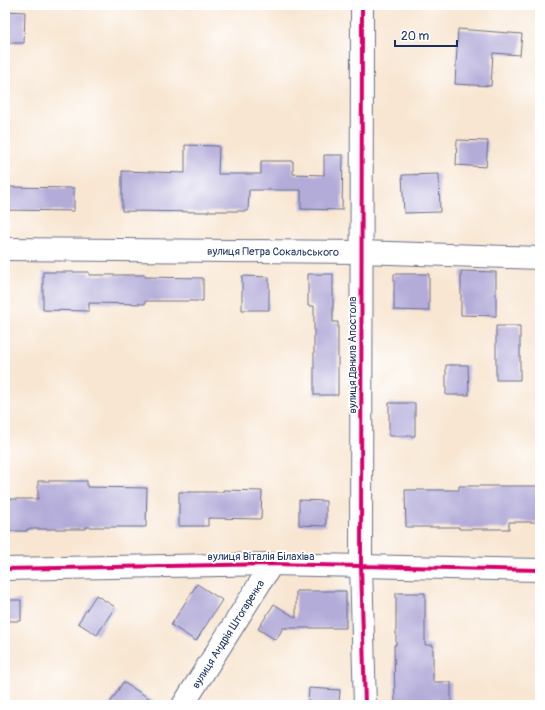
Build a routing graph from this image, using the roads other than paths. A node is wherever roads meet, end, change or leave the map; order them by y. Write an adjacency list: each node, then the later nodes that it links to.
1 (362, 5): 3 (street, вулиця Данила Апостола)
2 (5, 249): 3 (street, вулиця Петра Сокальського)
3 (361, 252): 4 (street, вулиця Петра Сокальського); 6 (street, вулиця Данила Апостола)
4 (540, 258)
5 (272, 564): 6 (street, вулиця Віталія Білахіва); 7 (street, вулиця Віталія Білахіва); 9 (street, вулиця Андрія Штогаренка)
6 (361, 566): 8 (street, вулиця Віталія Білахіва); 10 (street, вулиця Данила Апостола)
7 (5, 569)
8 (540, 570)
9 (183, 705)
10 (365, 705)

